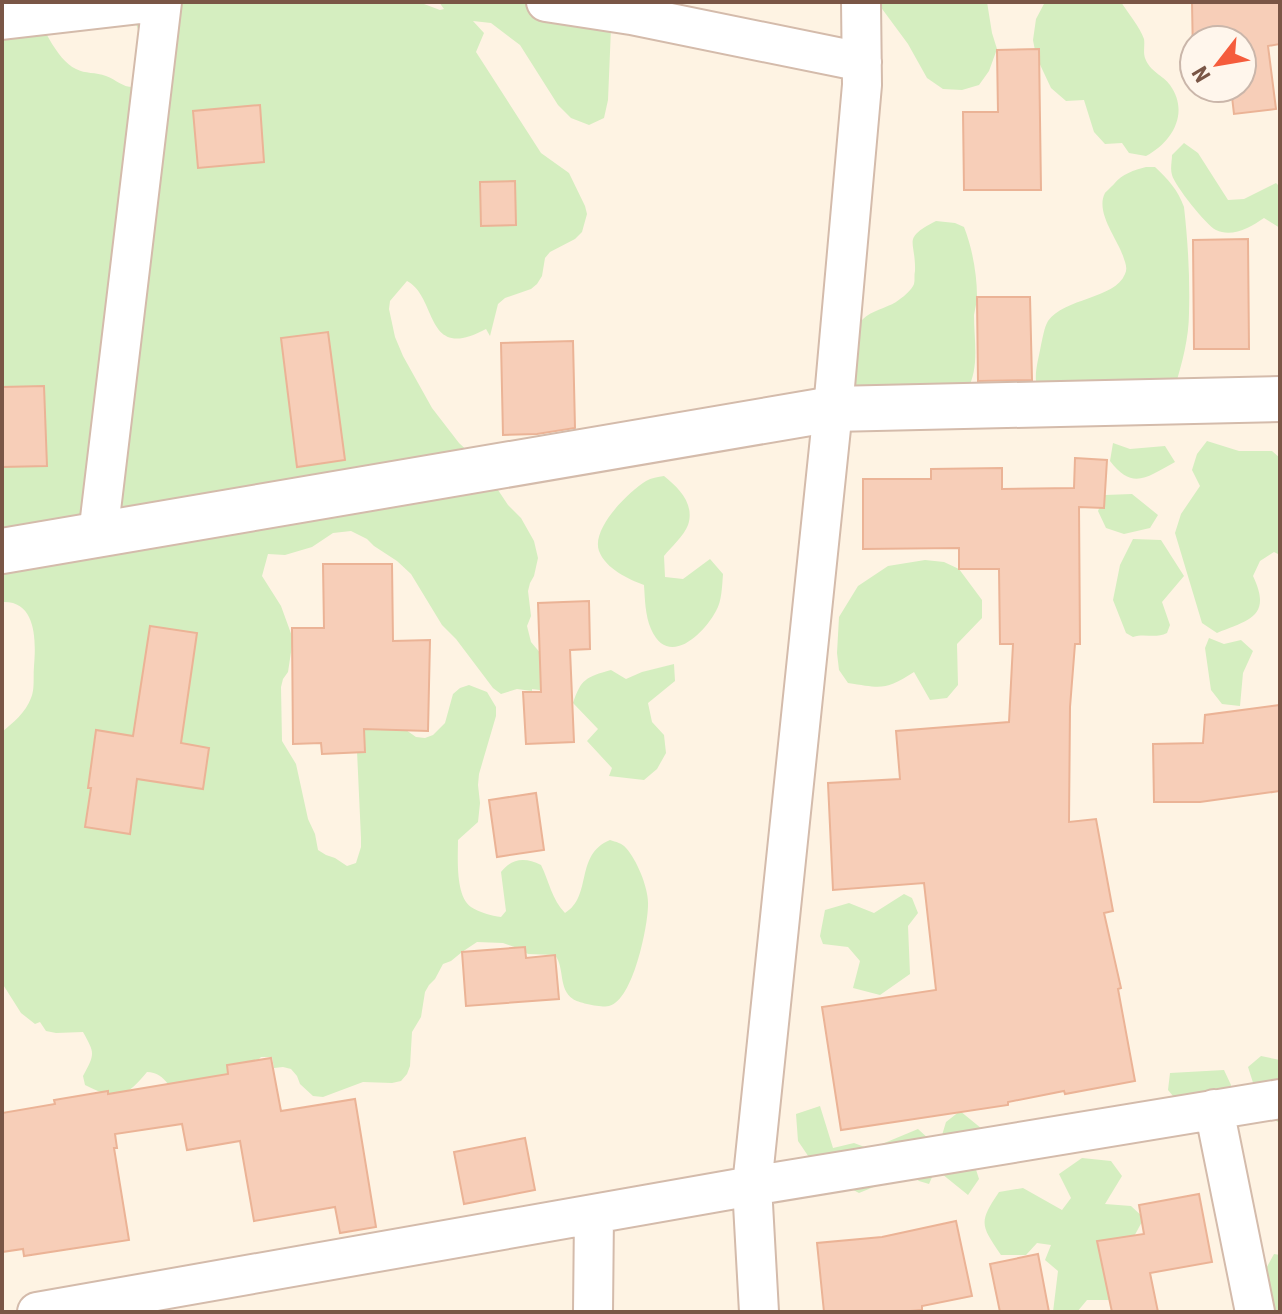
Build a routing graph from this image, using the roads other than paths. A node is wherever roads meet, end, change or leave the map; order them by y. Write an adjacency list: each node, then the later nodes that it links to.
1 (160, 2): 4 (street); 8 (street)
2 (546, 2): 5 (street)
3 (861, 2): 5 (street)
4 (2, 20)
5 (862, 62): 7 (street)
6 (1280, 399): 7 (street)
7 (833, 409): 8 (street); 12 (street)
8 (98, 535): 9 (street)
9 (2, 551)
10 (1280, 1099): 11 (street)
11 (1214, 1109): 12 (street); 17 (street)
12 (752, 1186): 13 (street); 16 (street)
13 (594, 1214): 14 (street); 15 (street)
14 (37, 1312)
15 (593, 1312)
16 (759, 1312)
17 (1255, 1312)

